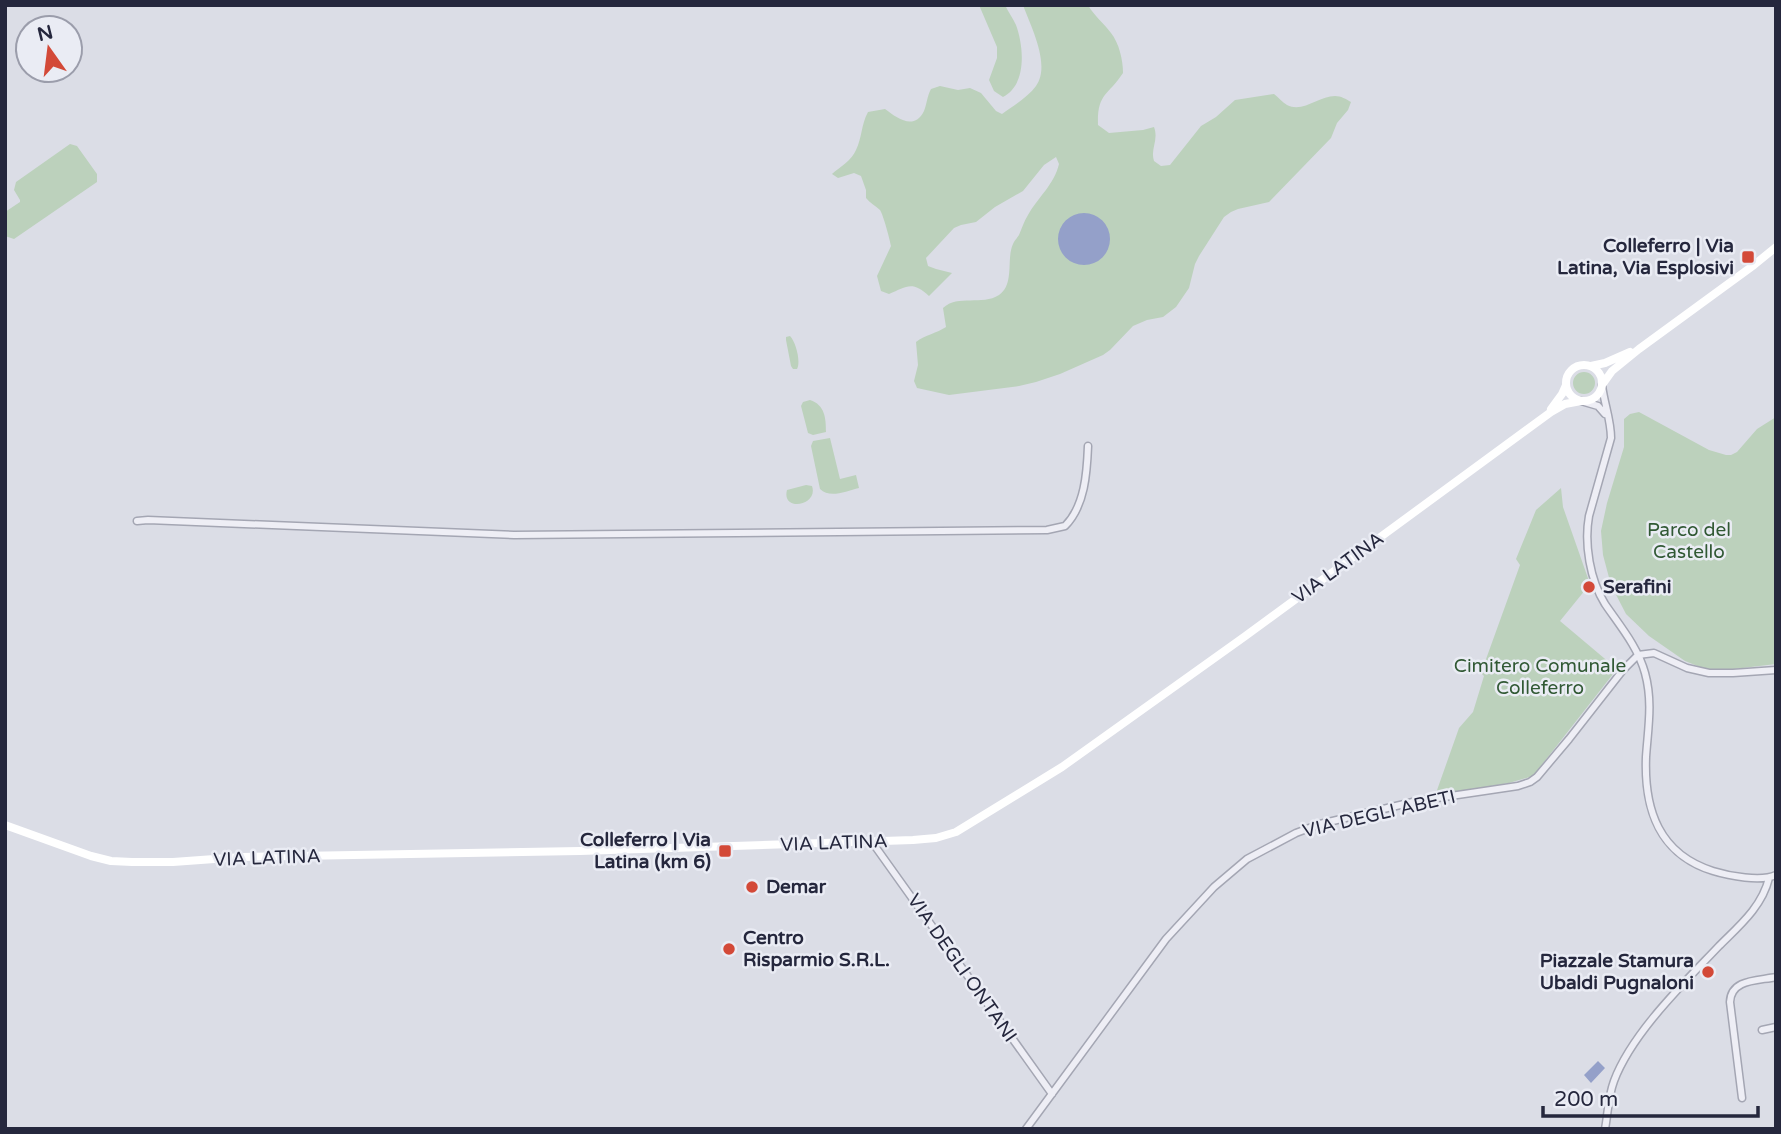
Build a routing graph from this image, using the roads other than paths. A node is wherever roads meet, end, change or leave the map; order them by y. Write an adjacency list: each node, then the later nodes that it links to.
1 (1776, 247): 3 (main road, VIA LATINA)
2 (1776, 253): 3 (main road, VIA LATINA)
3 (1754, 265): 4 (main road, VIA LATINA)
4 (1639, 349): 5 (main road, VIA LATINA); 7 (main road, VIA LATINA)
5 (1591, 366): 6 (main road, VIA LATINA); 7 (main road)
6 (1566, 385): 8 (main road); 9 (main road, VIA LATINA)
7 (1602, 385): 8 (main road, VIA LATINA); 10 (street)
8 (1581, 401): 9 (main road, VIA LATINA); 10 (street)
9 (1538, 422): 16 (main road, VIA LATINA)
10 (1610, 425): 13 (street)
11 (1088, 446): 12 (street)
12 (137, 522)
13 (1638, 655): 14 (street); 17 (street); 21 (street, VIA DEGLI ABETI)
14 (1776, 670)
15 (5, 825): 16 (main road, VIA LATINA)
16 (872, 842): 21 (street, VIA DEGLI ONTANI)
17 (1773, 877): 24 (street)
18 (1776, 977): 22 (street)
19 (1776, 1027): 20 (street)
20 (1762, 1030)
21 (1052, 1094): 23 (street, VIA DEGLI ABETI)
22 (1742, 1098)
23 (1026, 1129)
24 (1605, 1129)

